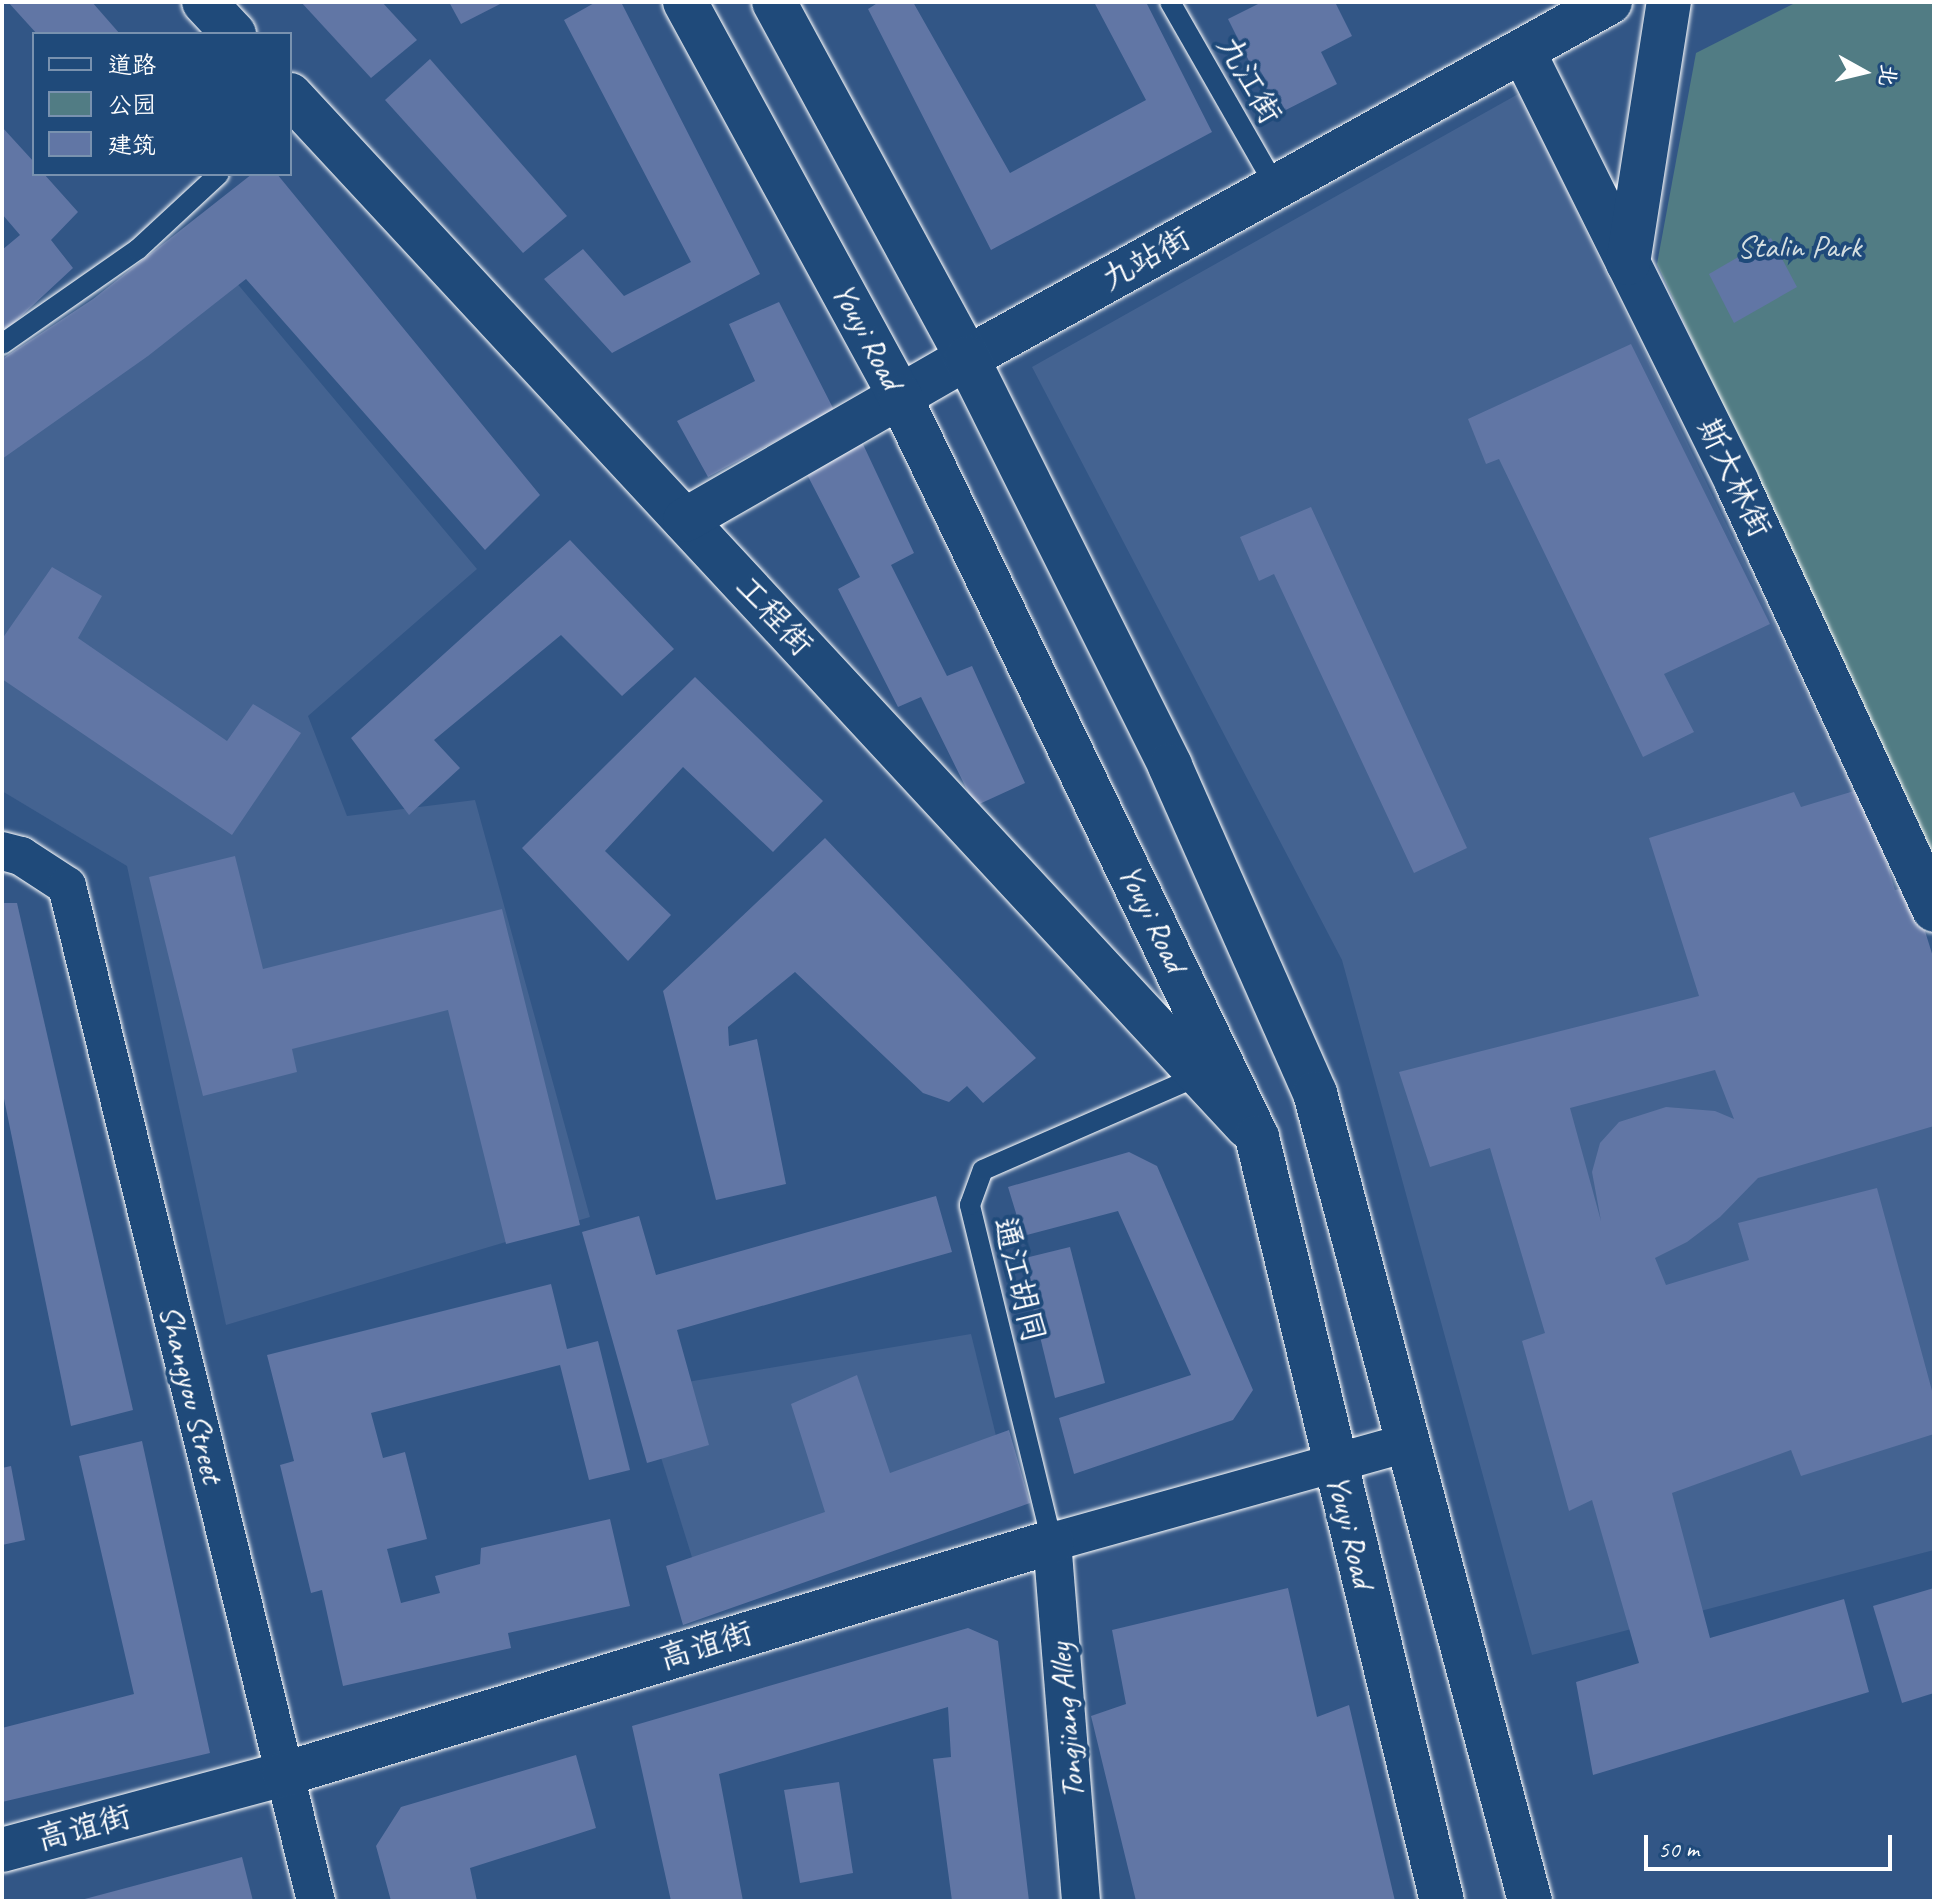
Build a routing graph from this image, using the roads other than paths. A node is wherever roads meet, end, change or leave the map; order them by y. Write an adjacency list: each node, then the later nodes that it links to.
1 (204, 2): 7 (main road)
2 (685, 2): 15 (main road, Youyi Road)
3 (774, 2): 14 (main road)
4 (1170, 2): 11 (lane, 九江街)
5 (1610, 2): 8 (main road, 九站街)
6 (1669, 2): 12 (main road)
7 (232, 32)
8 (1523, 51): 11 (main road, 九站街); 12 (main road, 斯大林街)
9 (292, 101): 16 (main road, 工程街)
10 (217, 176): 13 (lane)
11 (1276, 187): 14 (main road, 九站街)
12 (1628, 263): 18 (main road, 斯大林街)
13 (2, 344)
14 (967, 358): 15 (main road, 九站街); 21 (main road)
15 (900, 397): 16 (main road, 九站街); 20 (main road, Youyi Road)
16 (685, 520): 19 (main road, 工程街)
17 (2, 851): 24 (street, Shangyou Street)
18 (1934, 910)
19 (1200, 1075): 20 (main road, 工程街); 23 (lane, 通江胡同)
20 (1257, 1137): 22 (main road, Youyi Road)
21 (1409, 1442): 22 (street, 高谊街); 29 (main road)
22 (1333, 1461): 23 (street, 高谊街); 28 (main road, Youyi Road)
23 (1052, 1542): 24 (main road, 高谊街); 27 (street, Tongjiang Alley)
24 (284, 1774): 25 (main road, 高谊街); 26 (street, Shangyou Street)
25 (2, 1850)
26 (316, 1901)
27 (1081, 1901)
28 (1442, 1901)
29 (1530, 1901)

